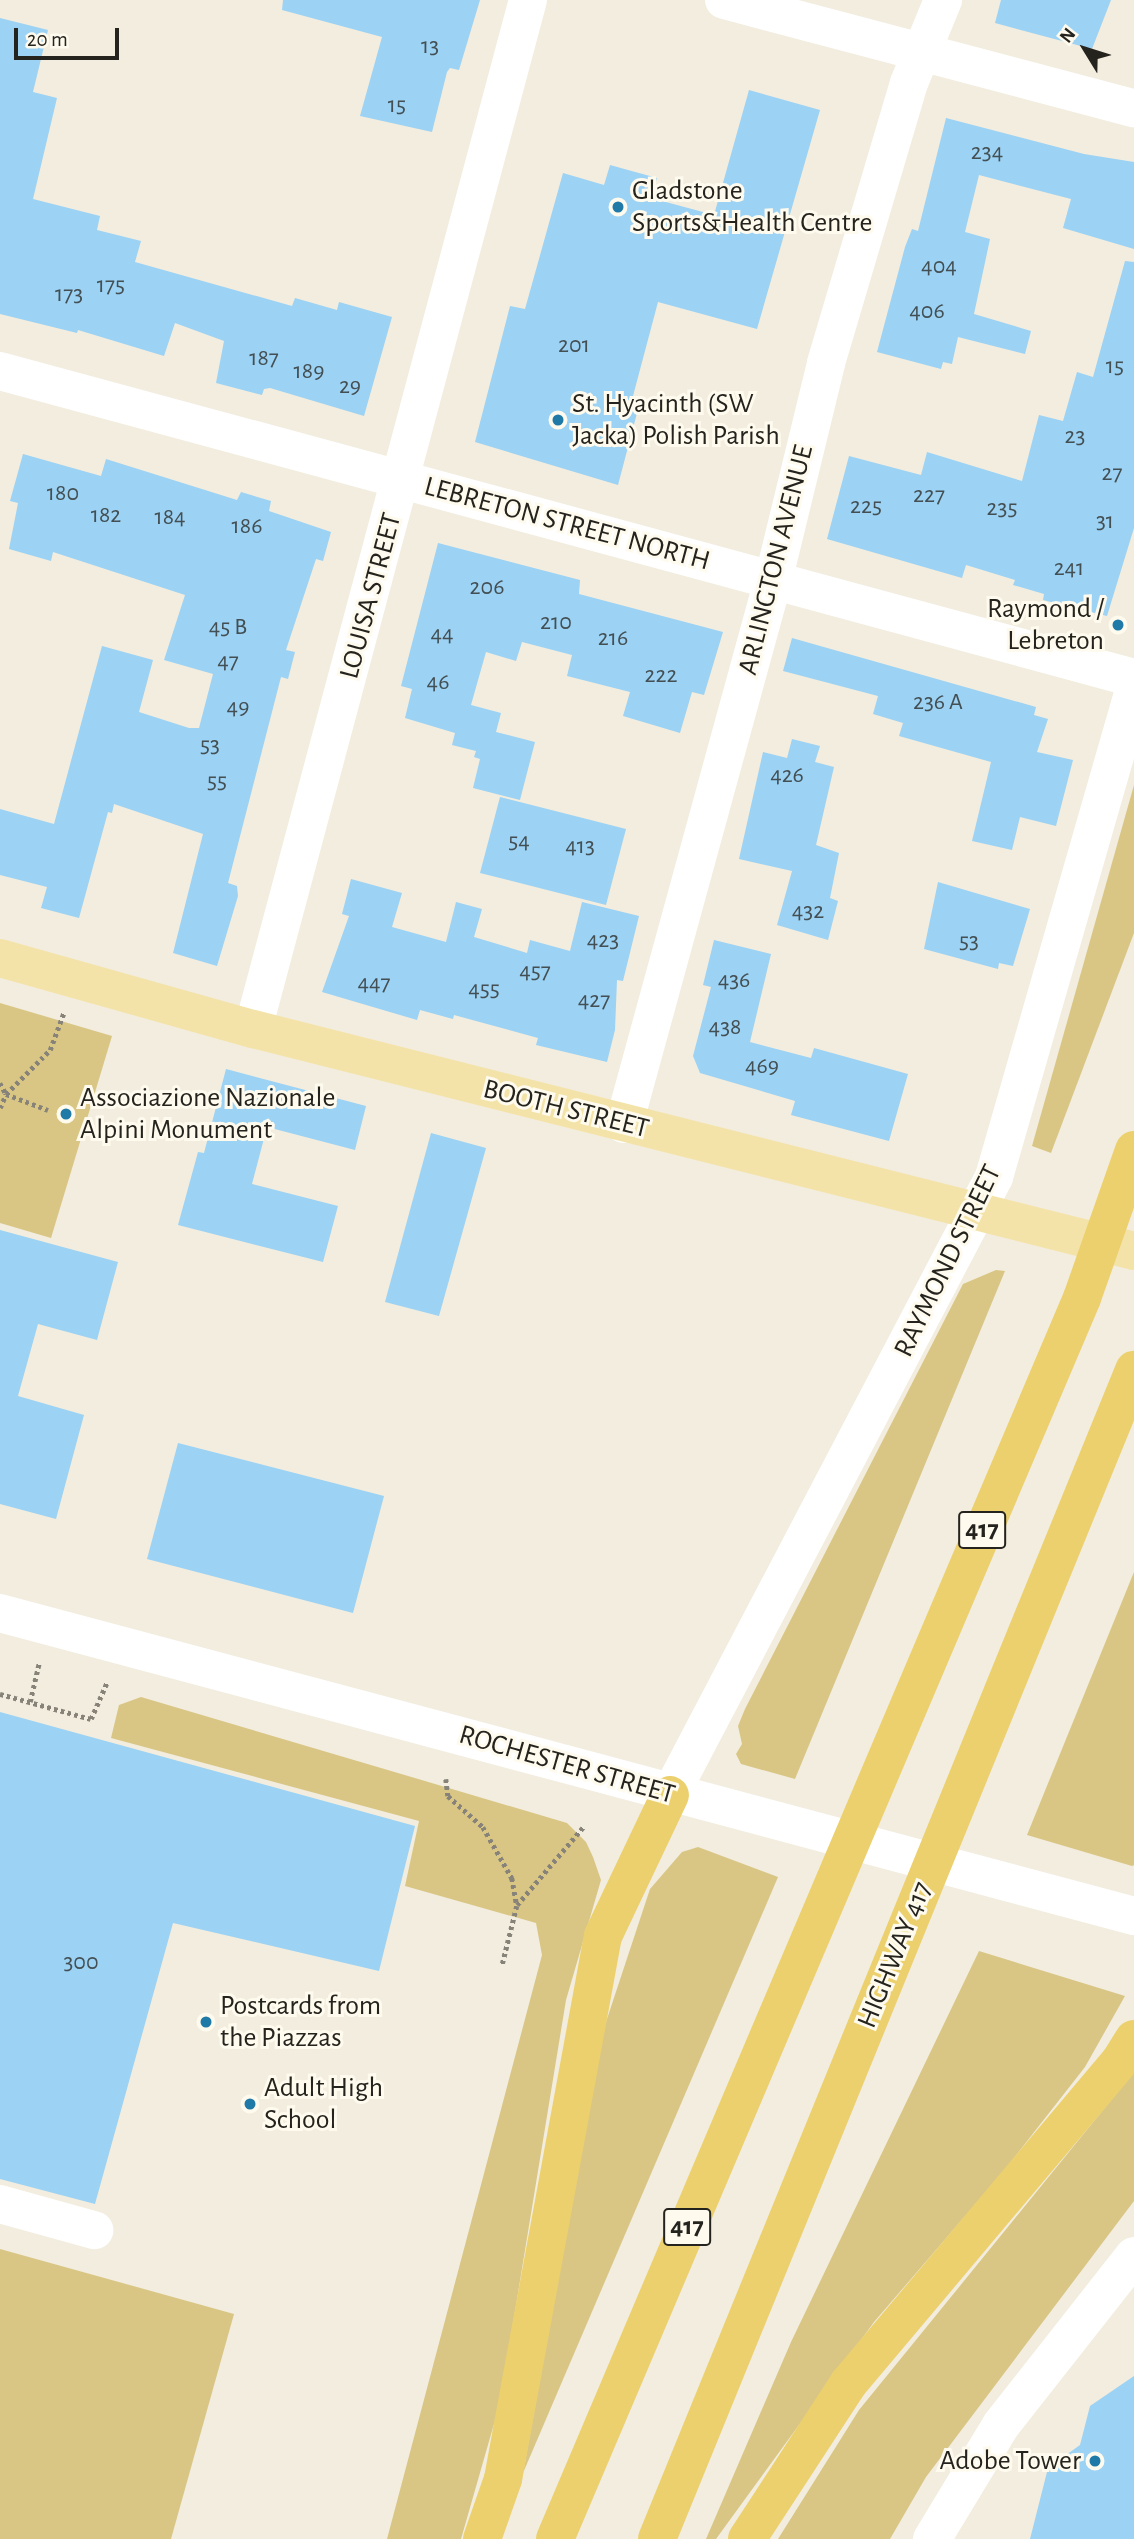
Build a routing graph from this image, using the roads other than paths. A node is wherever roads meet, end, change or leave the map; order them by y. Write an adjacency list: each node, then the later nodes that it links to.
1 (528, 0): 7 (street, LOUISA STREET)
2 (724, 0): 4 (street)
3 (943, 0): 4 (street, ARLINGTON AVENUE)
4 (922, 53): 5 (street); 8 (street, ARLINGTON AVENUE)
5 (1134, 108)
6 (0, 371): 7 (street, LEBRETON STREET NORTH)
7 (402, 480): 8 (street, LEBRETON STREET NORTH); 12 (street, LOUISA STREET)
8 (774, 577): 9 (street, LEBRETON STREET NORTH); 13 (street, ARLINGTON AVENUE)
9 (1134, 678)
10 (1134, 690): 15 (street, RAYMOND STREET)
11 (0, 958): 12 (main road, BOOTH STREET)
12 (253, 1029): 13 (main road, BOOTH STREET)
13 (624, 1124): 15 (main road, BOOTH STREET)
14 (1134, 1150): 28 (highway, 417)
15 (976, 1212): 16 (main road, BOOTH STREET); 19 (street, RAYMOND STREET)
16 (1134, 1251)
17 (1134, 1370): 29 (highway, HIGHWAY 417)
18 (0, 1613): 19 (street, ROCHESTER STREET)
19 (670, 1795): 20 (street, ROCHESTER STREET); 27 (highway)
20 (1134, 1916)
21 (1134, 2039): 30 (highway)
22 (0, 2204): 23 (street)
23 (94, 2230)
24 (1134, 2256): 26 (street)
25 (1134, 2303): 26 (street)
26 (1073, 2328): 31 (street)
27 (482, 2539)
28 (555, 2539)
29 (657, 2539)
30 (747, 2539)
31 (932, 2539)

